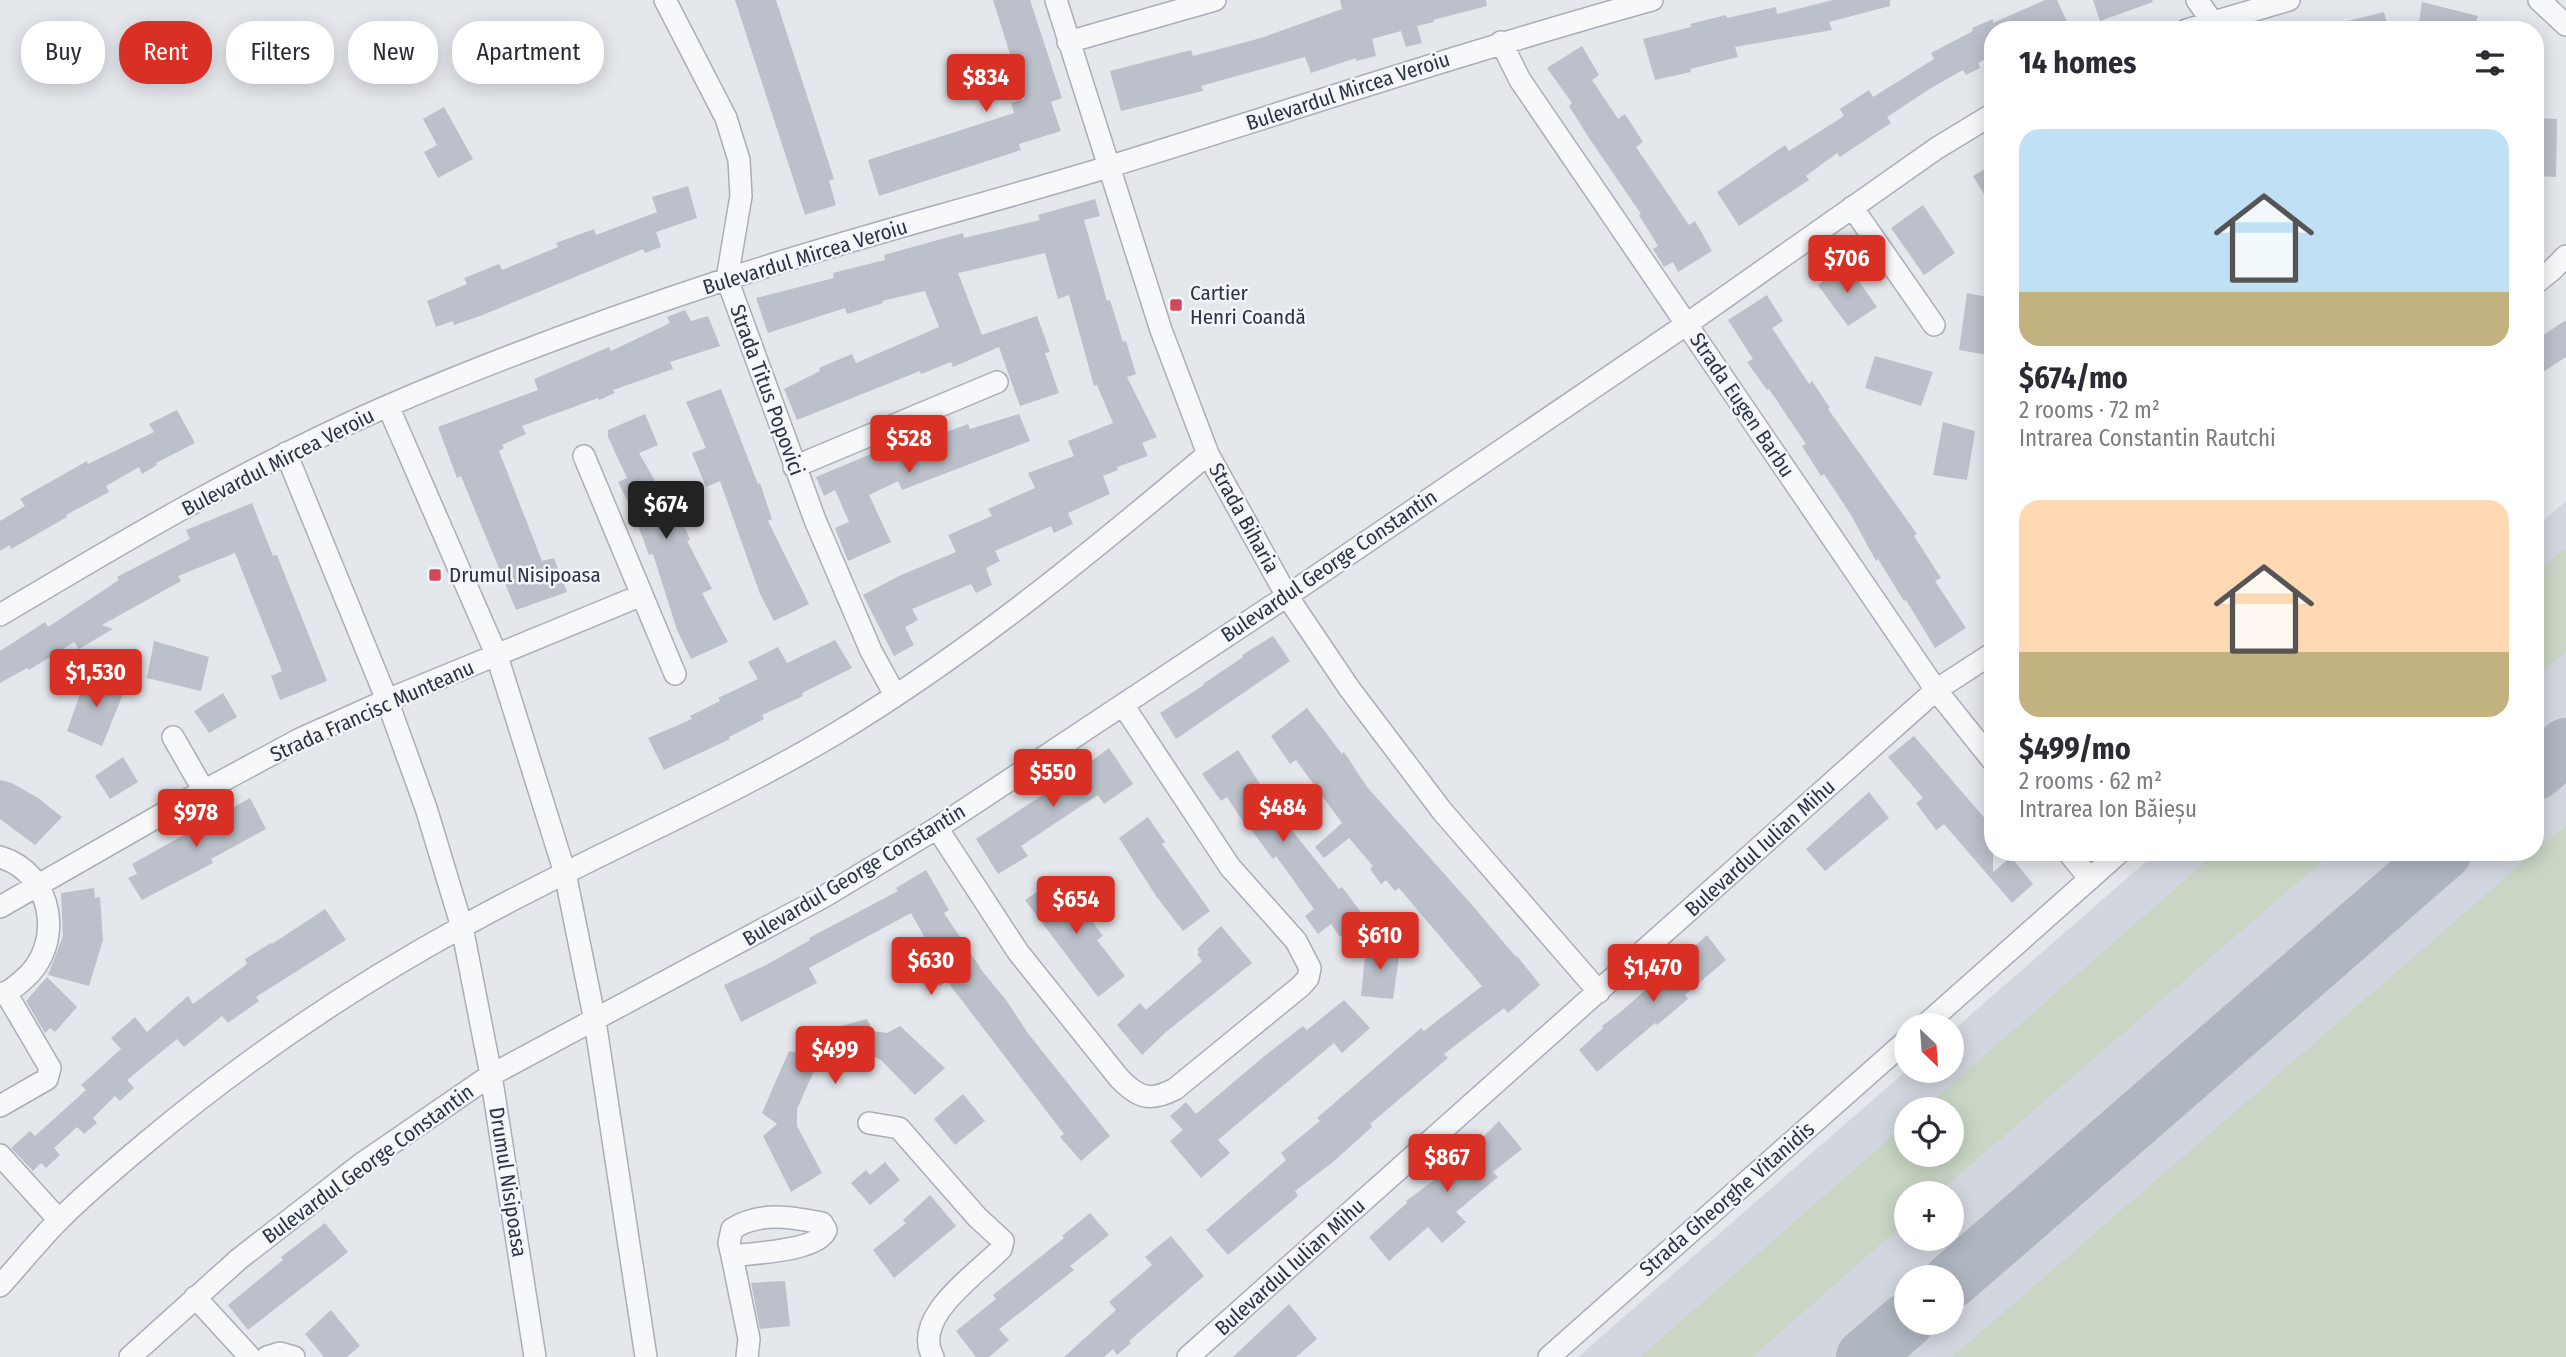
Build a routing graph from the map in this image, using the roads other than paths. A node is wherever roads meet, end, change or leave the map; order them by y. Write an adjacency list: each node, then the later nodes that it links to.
1 (664, 0): 18 (street, Strada Titus Popovici)
2 (1056, 0): 11 (street, Strada Biharia)
3 (1215, 0): 11 (street)
4 (1652, 0): 12 (street, Bulevardul Mircea Veroiu)
5 (2197, 0): 8 (street)
6 (2289, 0): 9 (street)
7 (2539, 0): 10 (street)
8 (2212, 21)
9 (2230, 21)
10 (2566, 25)
11 (1068, 42): 14 (street, Strada Biharia)
12 (1502, 42): 14 (street, Bulevardul Mircea Veroiu); 19 (street, Strada Eugen Barbu)
13 (1984, 119): 15 (street)
14 (1107, 167): 18 (street, Bulevardul Mircea Veroiu); 24 (street, Strada Biharia)
15 (1852, 207): 19 (street); 20 (street)
16 (2566, 256): 17 (street)
17 (2544, 277)
18 (727, 279): 22 (street, Bulevardul Mircea Veroiu); 26 (street, Strada Titus Popovici)
19 (1687, 324): 28 (street, Bulevardul George Constantin); 33 (street, Strada Eugen Barbu)
20 (1934, 325)
21 (997, 382): 26 (street)
22 (388, 406): 23 (street, Bulevardul Mircea Veroiu); 30 (street)
23 (286, 453): 29 (street, Bulevardul Mircea Veroiu); 35 (street, Drumul Nisipoasa)
24 (1208, 454): 28 (street, Strada Biharia); 34 (street)
25 (584, 456): 27 (street)
26 (794, 467): 34 (street, Strada Titus Popovici)
27 (642, 595): 30 (street, Strada Francisc Munteanu); 32 (street)
28 (1287, 596): 36 (street, Bulevardul George Constantin); 49 (street, Strada Biharia)
29 (0, 615)
30 (497, 656): 35 (street, Strada Francisc Munteanu); 44 (street)
31 (1984, 659): 33 (street, Bulevardul Iulian Mihu)
32 (675, 674)
33 (1936, 690): 38 (street, Strada Eugen Barbu); 49 (street, Bulevardul Iulian Mihu)
34 (895, 695): 44 (street)
35 (387, 700): 39 (street, Strada Francisc Munteanu); 48 (street, Drumul Nisipoasa)
36 (1123, 705): 40 (street, Bulevardul George Constantin); 40 (street)
37 (173, 737): 39 (street)
38 (1984, 750)
39 (204, 791): 46 (street, Strada Francisc Munteanu)
40 (937, 828): 52 (street, Bulevardul George Constantin)
41 (0, 856): 46 (street)
42 (2075, 861): 45 (street)
43 (2110, 861): 45 (street)
44 (565, 873): 48 (street); 52 (street)
45 (2090, 879): 51 (street)
46 (38, 885): 47 (street, Strada Francisc Munteanu); 50 (street)
47 (0, 906)
48 (462, 926): 54 (street, Drumul Nisipoasa); 58 (street)
49 (1599, 992): 70 (street, Bulevardul Iulian Mihu)
50 (3, 994): 55 (street)
51 (1939, 1013)
52 (596, 1021): 54 (street, Bulevardul George Constantin); 67 (street)
53 (1894, 1052): 71 (street, Strada Gheorghe Vitanidis)
54 (491, 1075): 61 (street, Bulevardul George Constantin); 66 (street, Drumul Nisipoasa)
55 (0, 1107)
56 (869, 1123): 69 (street)
57 (0, 1155): 58 (street)
58 (59, 1220): 60 (street)
59 (732, 1256): 68 (street)
60 (0, 1286)
61 (195, 1297): 62 (street, Bulevardul George Constantin); 63 (street)
62 (130, 1357)
63 (250, 1357)
64 (267, 1357): 65 (street)
65 (294, 1357)
66 (535, 1357)
67 (646, 1357)
68 (747, 1357)
69 (933, 1357)
70 (1188, 1357)
71 (1549, 1357)

